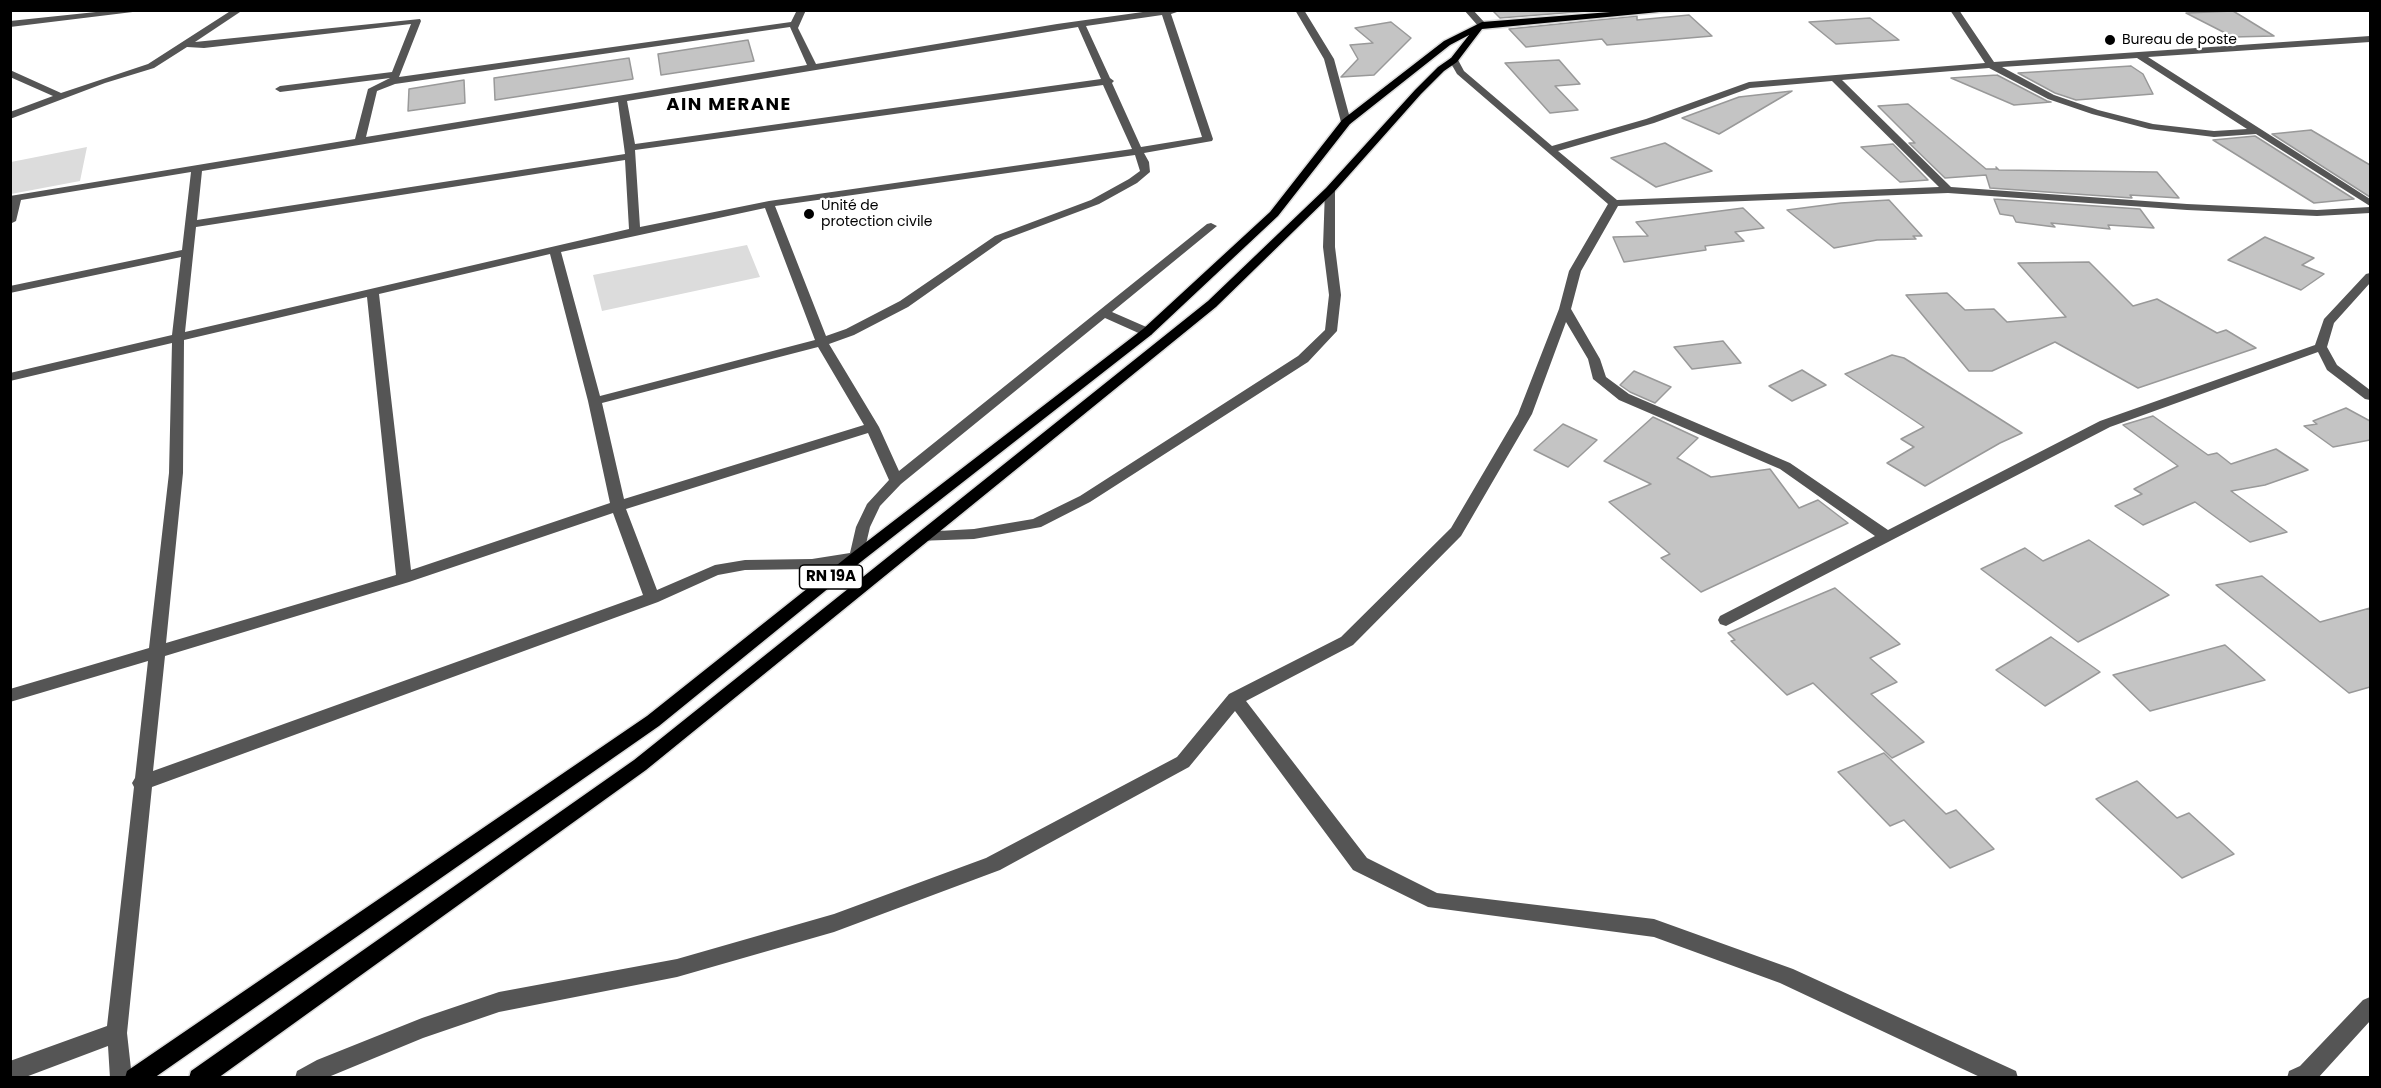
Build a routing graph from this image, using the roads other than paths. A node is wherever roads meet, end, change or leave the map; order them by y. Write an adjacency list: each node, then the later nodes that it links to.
1 (145, 10): 10 (street)
2 (239, 10): 15 (street)
3 (802, 10): 11 (street)
4 (1179, 10): 9 (street)
5 (1299, 10): 28 (street)
6 (1468, 10): 13 (street)
7 (1676, 10): 13 (main road, RN 19A)
8 (1954, 10): 18 (street)
9 (1166, 13): 12 (street); 32 (street)
10 (10, 24)
11 (795, 24): 19 (street); 21 (street)
12 (1081, 24): 19 (street); 23 (street)
13 (1482, 25): 17 (main road, RN 19A); 28 (main road, RN 19A)
14 (2370, 39): 16 (street)
15 (186, 44): 21 (street); 25 (street)
16 (2139, 55): 18 (street); 29 (street)
17 (1454, 60): 31 (street); 35 (main road, RN 19A)
18 (1991, 65): 22 (street); 29 (street)
19 (813, 68): 26 (street)
20 (10, 73): 25 (street)
21 (394, 77): 24 (street); 30 (street)
22 (1833, 77): 31 (street); 36 (street)
23 (1108, 81): 32 (street); 33 (street)
24 (280, 89)
25 (62, 97): 27 (street)
26 (622, 98): 30 (street); 33 (street)
27 (10, 116)
28 (1346, 122): 53 (main road, RN 19A)
29 (2260, 131): 39 (street)
30 (360, 140): 34 (street)
31 (1550, 150): 38 (street)
32 (1138, 151): 40 (street); 55 (street)
33 (630, 152): 43 (street); 45 (street)
34 (197, 167): 37 (street); 43 (street)
35 (1330, 190): 63 (main road, RN 19A); 63 (street)
36 (1948, 190): 38 (street); 41 (street)
37 (14, 199): 42 (street)
38 (1614, 203): 51 (street)
39 (2370, 203)
40 (769, 204): 45 (street); 55 (street)
41 (2370, 210)
42 (10, 221)
43 (191, 224): 47 (street)
44 (1211, 226): 52 (street)
45 (635, 231): 46 (street)
46 (555, 250): 50 (street); 59 (street)
47 (188, 252): 49 (street); 54 (street)
48 (2370, 278): 56 (street)
49 (10, 290)
50 (373, 293): 54 (street); 66 (street)
51 (1565, 309): 64 (street); 71 (street)
52 (1103, 313): 53 (street); 61 (street)
53 (1147, 332): 65 (main road, RN 19A)
54 (178, 337): 57 (street); 69 (street)
55 (822, 342): 59 (street); 60 (street)
56 (2321, 347): 58 (street); 64 (street)
57 (10, 377)
58 (2370, 396)
59 (595, 401): 62 (street)
60 (872, 427): 61 (street); 62 (street)
61 (896, 481): 65 (street)
62 (618, 506): 66 (street); 67 (street)
63 (921, 537): 78 (main road, RN 19A)
64 (1887, 537): 68 (street)
65 (857, 557): 67 (street); 77 (main road, RN 19A)
66 (404, 578): 69 (street)
67 (652, 598): 72 (street)
68 (1726, 620)
69 (159, 651): 70 (street); 72 (street)
70 (10, 696)
71 (1235, 699): 79 (street); 80 (street)
72 (141, 783): 74 (street)
73 (2370, 1006): 81 (street)
74 (117, 1033): 75 (street); 76 (street)
75 (10, 1072)
76 (121, 1077)
77 (135, 1077)
78 (199, 1077)
79 (305, 1077)
80 (2008, 1077)
81 (2297, 1077)

